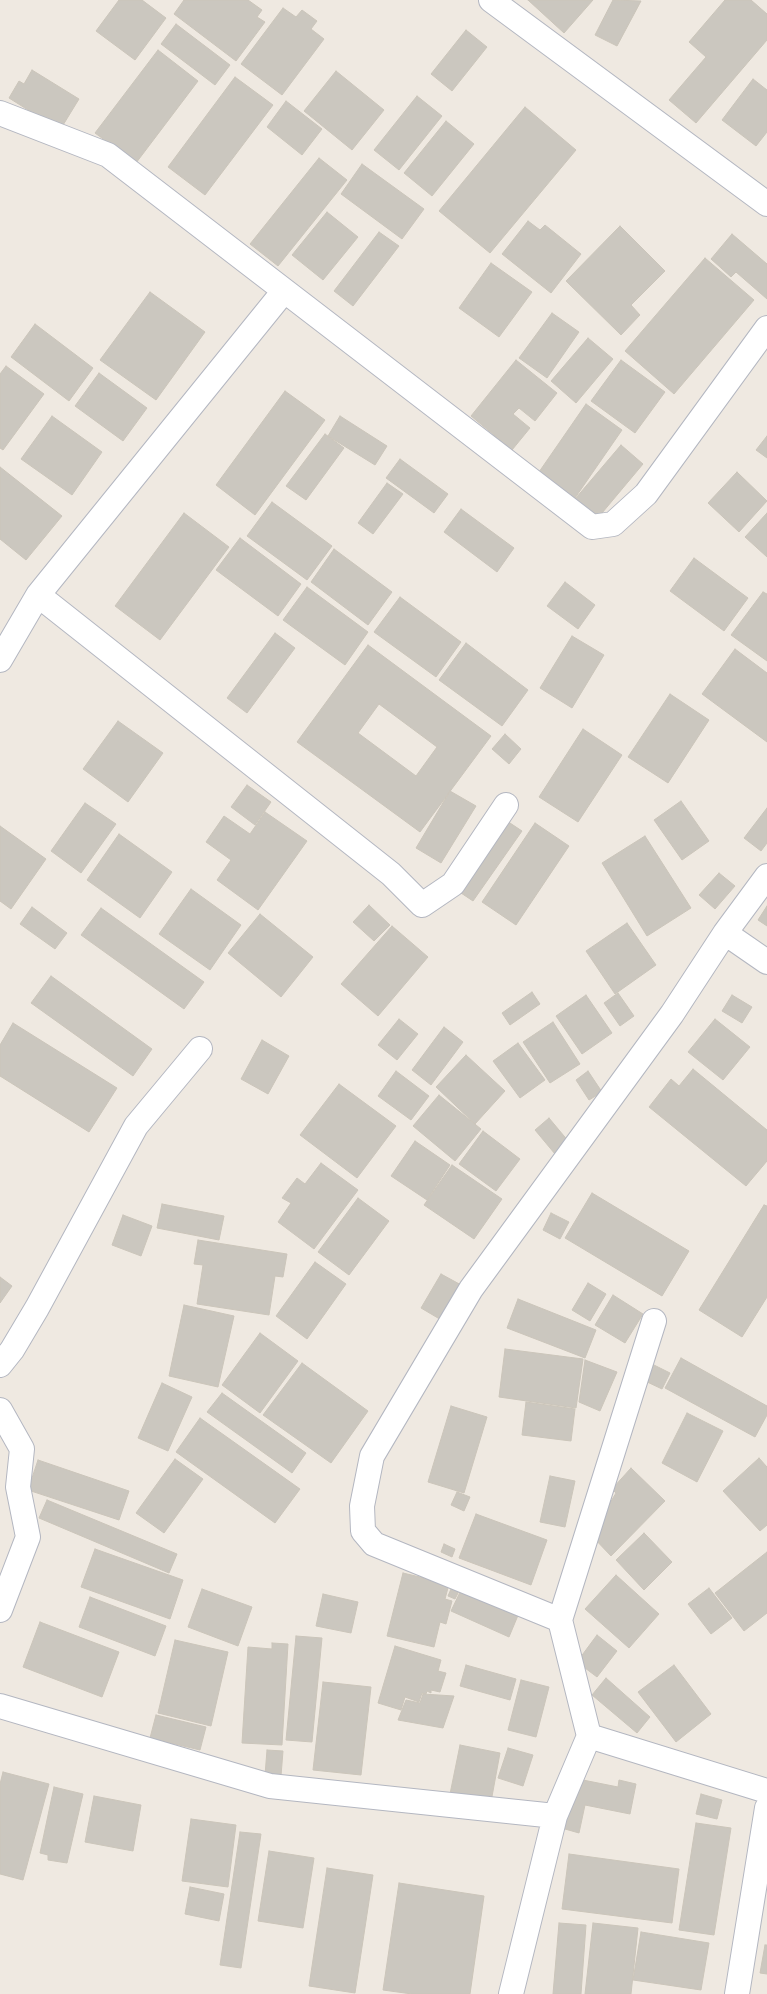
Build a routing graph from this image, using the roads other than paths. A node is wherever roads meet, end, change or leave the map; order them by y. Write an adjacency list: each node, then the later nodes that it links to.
1 (491, 0): 3 (street)
2 (0, 113): 4 (street)
3 (767, 204)
4 (284, 291): 5 (street); 6 (street)
5 (767, 328)
6 (38, 595): 7 (street); 8 (street)
7 (0, 660)
8 (506, 805)
9 (767, 876): 10 (street)
10 (725, 933): 11 (street); 17 (street)
11 (767, 962)
12 (200, 1049): 14 (street)
13 (654, 1321): 17 (street)
14 (0, 1365)
15 (0, 1410): 16 (street)
16 (0, 1610)
17 (560, 1620): 19 (street)
18 (0, 1706): 22 (street)
19 (588, 1736): 20 (street); 22 (street)
20 (767, 1791)
21 (767, 1808): 24 (street)
22 (555, 1816): 23 (street)
23 (511, 1994)
24 (737, 1994)

